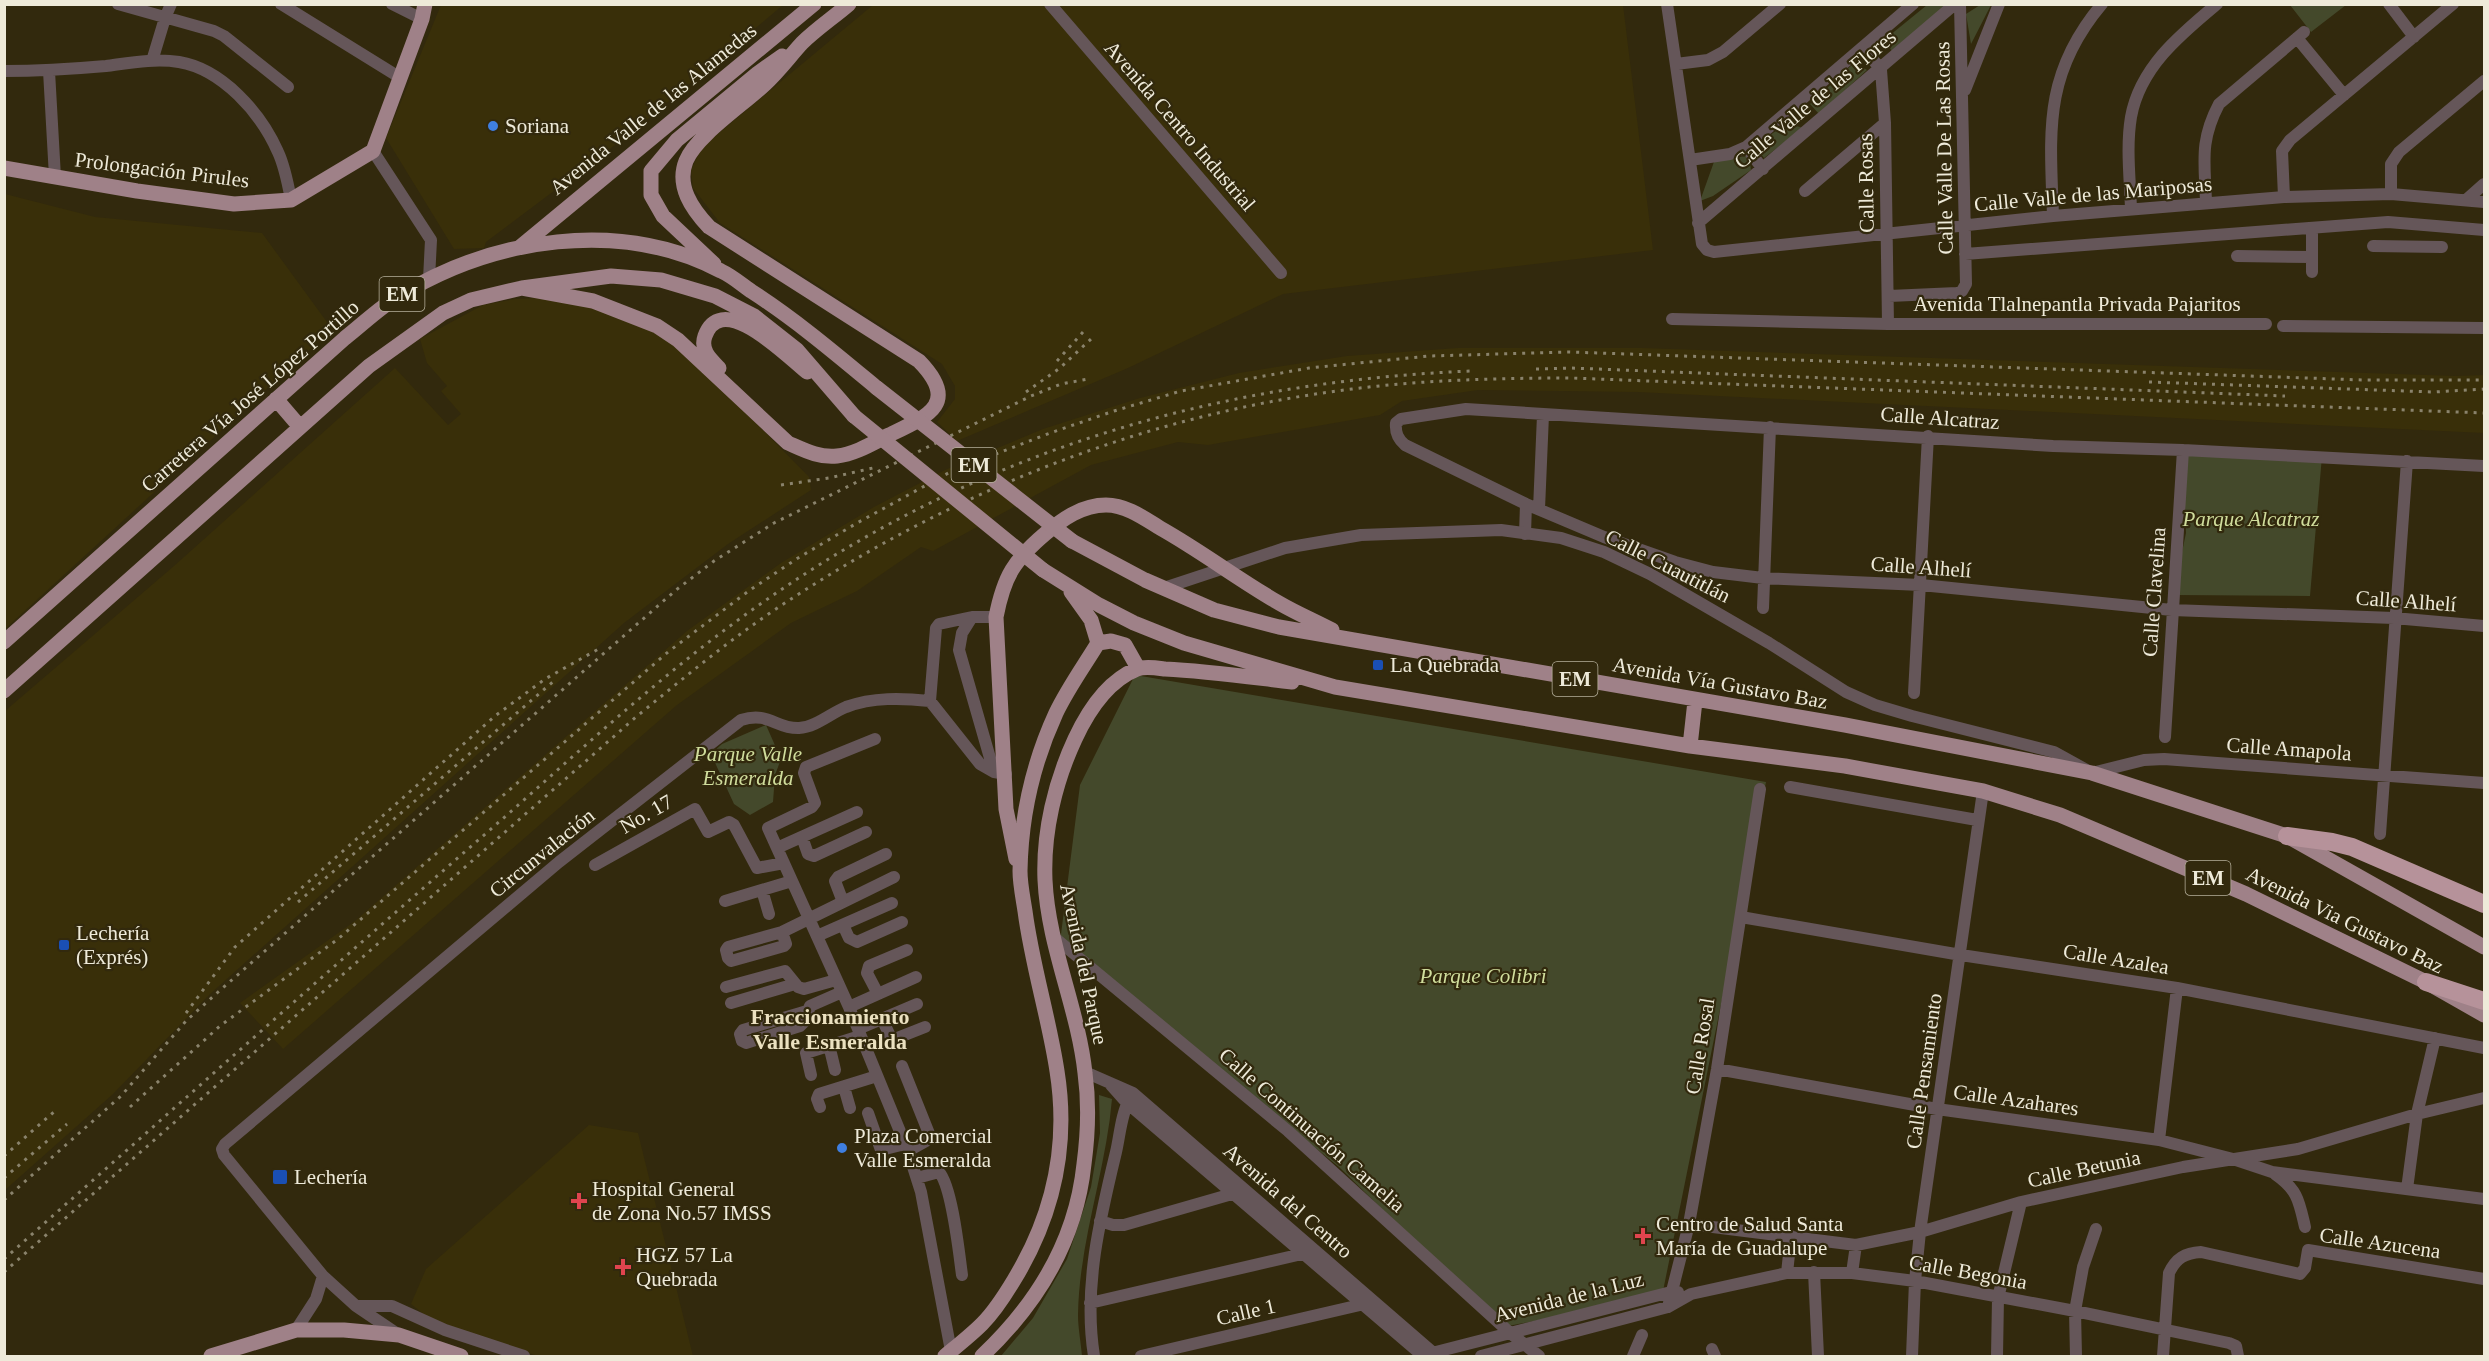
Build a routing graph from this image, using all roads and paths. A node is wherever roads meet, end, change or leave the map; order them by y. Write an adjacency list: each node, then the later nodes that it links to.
1 (118, 4): 20 (street)
2 (171, 4): 20 (street)
3 (281, 4): 29 (street)
4 (392, 4): 19 (street)
5 (814, 4): 58 (main road, Avenida Valle de las Alamedas)
6 (822, 4): 22 (main road)
7 (849, 4): 22 (main road)
8 (1050, 4): 66 (street, Avenida Centro Industrial)
9 (1667, 4): 25 (street)
10 (1780, 4): 25 (street)
11 (1913, 4): 23 (street, Calle Valle de las Flores)
12 (1955, 4): 26 (street, Calle Valle de las Flores)
13 (1960, 4): 33 (street, Calle Valle De Las Rosas)
14 (1999, 4): 33 (street)
15 (2102, 4): 50 (street)
16 (2217, 4): 49 (street)
17 (2389, 4): 21 (street)
18 (2453, 4): 21 (street)
19 (423, 12): 29 (main road)
20 (165, 18): 24 (street); 31 (street)
21 (2414, 37): 32 (street)
22 (804, 41): 64 (main road); 77 (main road)
23 (1864, 48): 26 (street); 35 (street, Calle Valle de las Flores)
24 (152, 61): 27 (street); 45 (street)
25 (1676, 63): 37 (street)
26 (1881, 70): 34 (street, Calle Rosas); 39 (street, Calle Valle de las Flores)
27 (49, 71): 28 (street); 40 (street)
28 (4, 72)
29 (399, 77): 36 (main road)
30 (2484, 81): 43 (street)
31 (288, 87)
32 (2344, 95): 44 (street); 48 (street)
33 (1962, 96): 52 (street, Calle Valle De Las Rosas)
34 (1885, 123): 42 (street); 56 (street, Calle Rosas)
35 (1746, 147): 37 (street, Calle Valle de las Flores); 39 (street)
36 (373, 151): 45 (main road, Prolongación Pirules); 67 (street)
37 (1690, 160): 51 (street)
38 (4, 168): 40 (main road, Prolongación Pirules)
39 (1763, 169): 51 (street, Calle Valle de las Flores)
40 (55, 177): 45 (main road, Prolongación Pirules)
41 (2484, 184): 46 (street)
42 (1805, 191)
43 (2391, 194): 44 (street, Calle Valle de las Mariposas); 46 (street, Calle Valle de las Mariposas)
44 (2284, 197): 48 (street, Calle Valle de las Mariposas)
45 (291, 200)
46 (2466, 200): 47 (street, Calle Valle de las Mariposas)
47 (2484, 202)
48 (2206, 204): 49 (street, Calle Valle de las Mariposas)
49 (2131, 209): 50 (street, Calle Valle de las Mariposas)
50 (2053, 216): 52 (street, Calle Valle de las Mariposas)
51 (1698, 223): 56 (street, Calle Valle de las Mariposas)
52 (1965, 225): 56 (street, Calle Valle de las Mariposas); 61 (street, Calle Valle De Las Rosas)
53 (2427, 225): 54 (street); 55 (street); 59 (street)
54 (2312, 228): 61 (street); 63 (street)
55 (2484, 230)
56 (1886, 235): 69 (street, Calle Rosas)
57 (2373, 246): 59 (street)
58 (519, 247): 64 (main road, Carretera Vía José López Portillo / EM); 67 (main road, Carretera Vía José López Portillo / EM)
59 (2427, 247): 60 (street)
60 (2442, 247)
61 (1965, 254): 69 (street, Calle Valle De Las Rosas)
62 (2237, 256): 63 (street)
63 (2311, 257): 65 (street)
64 (721, 270): 89 (main road, Carretera Vía José López Portillo / EM, bridge)
65 (2312, 272)
66 (1281, 273)
67 (429, 279): 76 (main road, Carretera Vía José López Portillo / EM)
68 (522, 288): 75 (main road, EM); 77 (main road); 80 (main road, EM)
69 (1889, 297): 71 (street, Calle Rosas)
70 (1672, 319): 71 (street, Avenida Tlalnepantla Privada Pajaritos)
71 (1888, 324): 72 (street, Avenida Tlalnepantla Privada Pajaritos)
72 (2266, 324)
73 (2283, 326): 74 (street)
74 (2484, 328)
75 (828, 389): 77 (main road); 92 (main road, EM, bridge)
76 (276, 399): 80 (main road); 102 (main road, Carretera Vía José López Portillo / EM)
77 (747, 406)
78 (1543, 415): 79 (street, Calle Alcatraz); 81 (street, Calle Alcatraz); 87 (street)
79 (1396, 423): 86 (street, Calle Alhelí)
80 (300, 427): 106 (main road, EM)
81 (1770, 427): 82 (street, Calle Alcatraz); 91 (street)
82 (1928, 436): 83 (street, Calle Alcatraz); 93 (street)
83 (2184, 450): 84 (street, Calle Alcatraz); 96 (street, Calle Clavelina)
84 (2407, 461): 85 (street, Calle Alcatraz); 99 (street)
85 (2484, 466)
86 (1526, 504): 87 (street, Calle Alhelí); 88 (street)
87 (1539, 509): 91 (street, Calle Alhelí)
88 (1525, 534): 90 (street, Calle Cuautitlán); 114 (street, Calle Cuautitlán)
89 (1072, 541): 94 (main road, Avenida Vía Gustavo Baz / EM)
90 (1223, 567): 94 (street, Calle Cuautitlán); 98 (main road); 101 (main road)
91 (1763, 578): 93 (street, Calle Alhelí); 95 (street)
92 (1065, 585): 103 (main road); 105 (main road, EM)
93 (1921, 585): 96 (street, Calle Alhelí); 107 (street)
94 (1164, 588): 101 (main road, Avenida Vía Gustavo Baz / EM)
95 (1763, 608)
96 (2172, 610): 99 (street, Calle Alhelí); 110 (street, Calle Clavelina)
97 (972, 617): 98 (street); 109 (street); 113 (street)
98 (996, 617): 113 (main road)
99 (2394, 618): 100 (street, Calle Alhelí); 115 (street)
100 (2484, 626)
101 (1345, 637): 108 (main road, Avenida Vía Gustavo Baz / EM)
102 (4, 642)
103 (1098, 643): 104 (main road); 130 (main road)
104 (1138, 668): 105 (main road); 145 (main road, Avenida del Parque)
105 (1335, 687): 112 (main road, EM)
106 (4, 691)
107 (1914, 693)
108 (1695, 701): 112 (main road); 114 (main road, Avenida Vía Gustavo Baz / EM)
109 (930, 702): 113 (street); 204 (street, Circunvalación)
110 (2165, 737)
111 (875, 739): 126 (street)
112 (1690, 746): 119 (main road, EM)
113 (1000, 773): 130 (main road)
114 (2092, 773): 115 (street, Calle Amapola); 124 (main road, Avenida Via Gustavo Baz / EM)
115 (2384, 776): 116 (street, Calle Amapola); 123 (street)
116 (2484, 783)
117 (1790, 788): 121 (street)
118 (1760, 789): 139 (street, Calle Rosal)
119 (1983, 791): 121 (street, Calle Pensamiento); 151 (main road, Avenida Via Gustavo Baz / EM)
120 (857, 812): 125 (street)
121 (1977, 820): 148 (street, Calle Pensamiento)
122 (866, 832): 125 (street)
123 (2380, 834)
124 (2287, 836): 137 (highway); 146 (main road, Avenida Via Gustavo Baz / EM)
125 (802, 837): 126 (street)
126 (777, 848): 128 (street)
127 (886, 854): 135 (street)
128 (784, 863): 129 (street, No. 17); 132 (street)
129 (595, 865)
130 (1020, 874): 222 (main road)
131 (894, 877): 135 (street)
132 (792, 881): 133 (street); 140 (street)
133 (762, 890): 134 (street); 138 (street)
134 (725, 901)
135 (843, 902): 140 (street)
136 (892, 903): 142 (street)
137 (2484, 904)
138 (769, 914)
139 (1741, 917): 148 (street, Calle Azalea); 170 (street, Calle Rosal)
140 (809, 919): 143 (street); 144 (street)
141 (902, 922): 142 (street)
142 (843, 925): 144 (street)
143 (782, 932)
144 (817, 936): 150 (street)
145 (1055, 938): 172 (main road, Avenida del Parque); 217 (street, Calle Continuación Camelia)
146 (2484, 947)
147 (907, 950): 156 (street)
148 (1961, 955): 154 (street, Calle Azalea); 180 (street, Calle Pensamiento)
149 (916, 977): 156 (street)
150 (836, 980): 152 (street); 155 (street)
151 (2426, 982): 157 (highway); 162 (main road, Avenida Via Gustavo Baz / EM)
152 (795, 984): 153 (street); 158 (street)
153 (726, 987)
154 (2177, 988): 166 (street, Calle Azalea); 183 (street)
155 (842, 992): 160 (street); 161 (street)
156 (878, 994): 160 (street)
157 (2484, 1001)
158 (731, 1004)
159 (917, 1004): 163 (street)
160 (849, 1007): 165 (street)
161 (807, 1011): 161 (street)
162 (2484, 1015)
163 (882, 1019): 164 (street); 165 (street)
164 (925, 1027)
165 (859, 1033): 167 (street); 174 (street)
166 (2435, 1038): 168 (street, Calle Azalea); 182 (street)
167 (829, 1045): 171 (street); 173 (street)
168 (2484, 1048)
169 (902, 1066): 184 (street)
170 (1717, 1069): 180 (street, Calle Azahares); 193 (street, Calle Rosal)
171 (835, 1070)
172 (1085, 1072): 176 (street, Avenida del Centro); 226 (main road, Avenida del Parque)
173 (811, 1076)
174 (877, 1076): 175 (street); 184 (street)
175 (844, 1086): 178 (street); 179 (street)
176 (1130, 1098): 189 (street, Avenida del Centro); 192 (street); 229 (street, Avenida del Centro)
177 (2484, 1098): 182 (street, Calle Betunia)
178 (820, 1107)
179 (850, 1108)
180 (1937, 1109): 183 (street, Calle Azahares); 196 (street, Calle Pensamiento)
181 (868, 1113): 184 (street)
182 (2417, 1114): 185 (street, Calle Betunia); 188 (street)
183 (2159, 1140): 185 (street, Calle Azahares)
184 (907, 1148): 187 (street)
185 (2233, 1159): 186 (street, Calle Azahares); 191 (street, Calle Betunia)
186 (2272, 1172): 188 (street, Calle Azahares); 194 (street, Calle Azahares)
187 (917, 1178): 203 (street); 222 (street)
188 (2407, 1189): 190 (street, Calle Azahares)
189 (1232, 1194): 192 (street); 199 (street, Avenida del Centro)
190 (2484, 1199)
191 (2022, 1202): 196 (street, Calle Betunia); 209 (street)
192 (1100, 1221): 210 (street)
193 (1689, 1224): 197 (street, Calle Betunia); 207 (street, Calle Rosal)
194 (2305, 1227)
195 (2096, 1229): 214 (street)
196 (1920, 1232): 198 (street, Calle Betunia); 206 (street, Calle Pensamiento)
197 (1791, 1236): 198 (street, Calle Betunia); 201 (street)
198 (1856, 1245): 202 (street)
199 (1302, 1254): 210 (street); 211 (street, Avenida del Centro)
200 (1814, 1272): 201 (street, Calle Begonia); 202 (street, Calle Begonia); 233 (street)
201 (1787, 1273): 208 (street, Calle Begonia)
202 (1852, 1273): 206 (street, Calle Begonia)
203 (962, 1275)
204 (323, 1276): 212 (street); 215 (street)
205 (2484, 1279): 216 (street, Calle Azucena)
206 (1915, 1281): 209 (street, Calle Begonia); 234 (street, Calle Pensamiento)
207 (1671, 1292): 208 (street, Avenida de la Luz); 213 (street, Calle Rosal); 217 (street, Avenida de la Luz)
208 (1691, 1294): 213 (street, Avenida de la Luz)
209 (1998, 1298): 214 (street, Calle Begonia); 235 (street)
210 (1090, 1303): 227 (street)
211 (1360, 1305): 228 (street, Calle 1); 229 (street, Avenida del Centro)
212 (356, 1306): 218 (street); 225 (street)
213 (1668, 1307): 220 (street, Avenida de la Luz)
214 (2075, 1311): 216 (street, Calle Begonia); 236 (street)
215 (296, 1330): 218 (main road); 223 (main road)
216 (2165, 1330): 221 (street, Calle Begonia); 237 (street)
217 (1509, 1332): 220 (street, Calle Continuación Camelia); 229 (street, Avenida de la Luz)
218 (399, 1335): 224 (main road)
219 (1642, 1335): 232 (street)
220 (1524, 1344): 230 (street, Avenida de la Luz); 231 (street, Calle Continuación Camelia)
221 (2237, 1351)
222 (948, 1354)
223 (211, 1356)
224 (461, 1356)
225 (524, 1356)
226 (982, 1356)
227 (1094, 1356)
228 (1141, 1356)
229 (1426, 1356)
230 (1481, 1356)
231 (1539, 1356)
232 (1633, 1356)
233 (1818, 1356)
234 (1912, 1356)
235 (1997, 1356)
236 (2076, 1356)
237 (2163, 1356)

